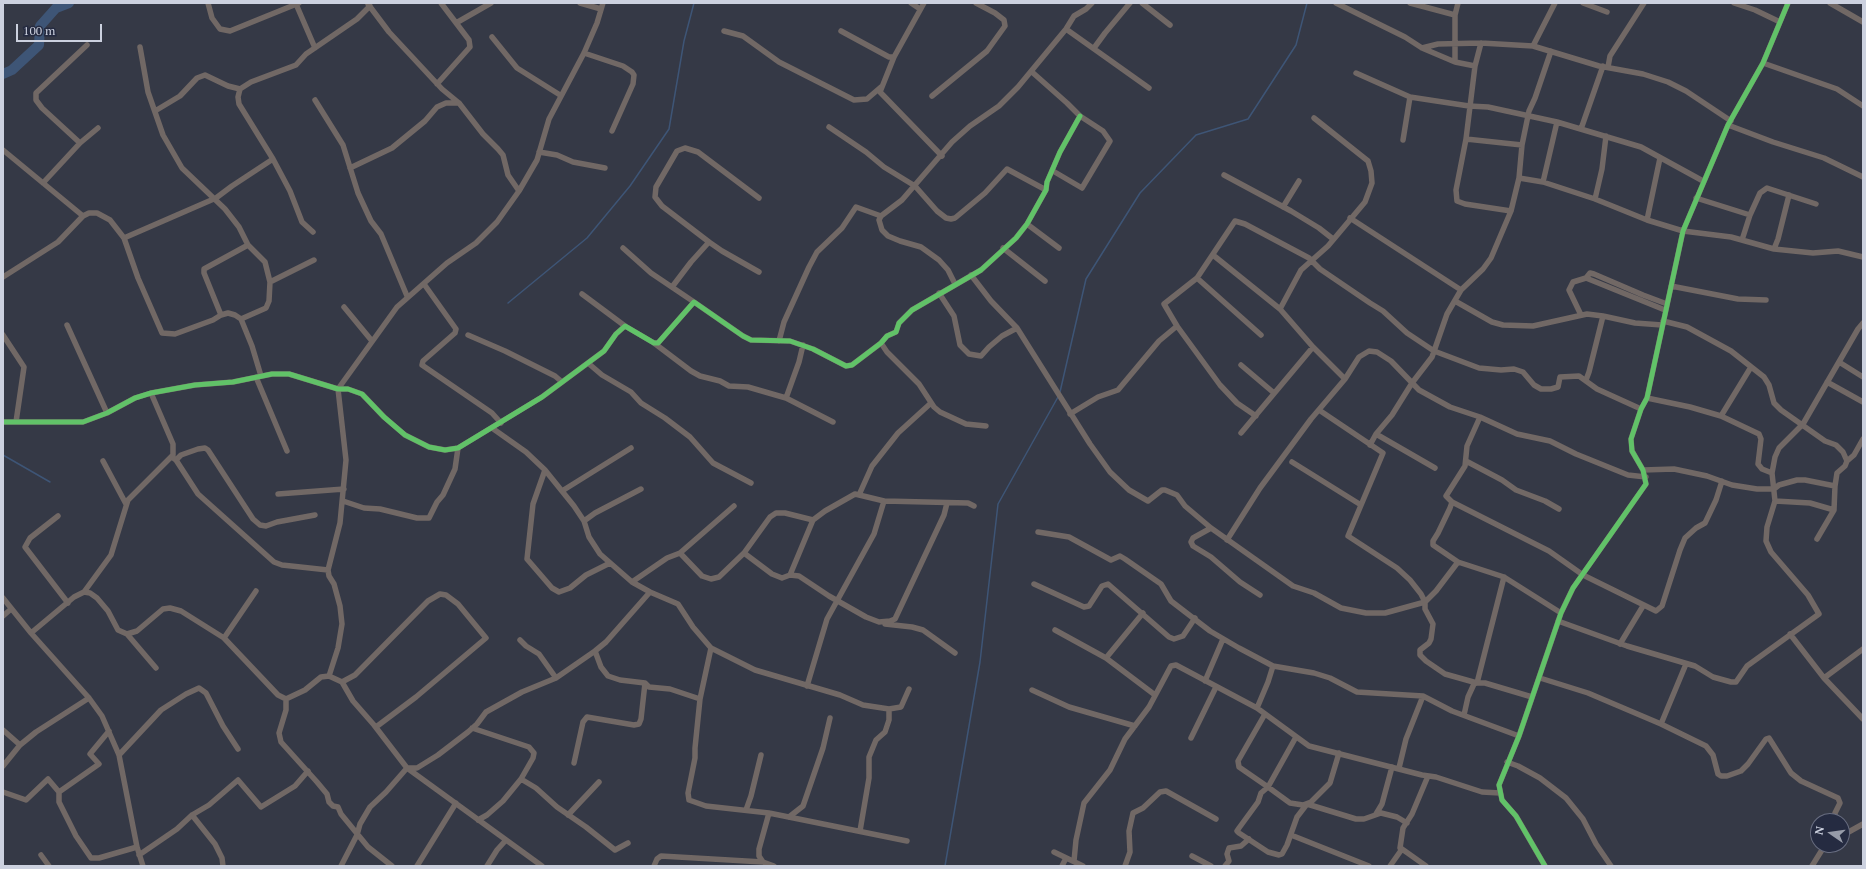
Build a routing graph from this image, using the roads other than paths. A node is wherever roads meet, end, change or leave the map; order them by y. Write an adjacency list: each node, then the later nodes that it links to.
1 (208, 3): 21 (street)
2 (441, 3): 30 (street)
3 (491, 3): 30 (street)
4 (580, 3): 23 (street)
5 (911, 3): 25 (street)
6 (924, 3): 25 (street)
7 (976, 3): 58 (street)
8 (1092, 3): 32 (street)
9 (1130, 3): 42 (street)
10 (1142, 3): 31 (street)
11 (1336, 3): 43 (street)
12 (1410, 3): 27 (street)
13 (1458, 3): 27 (street)
14 (1555, 3): 39 (street)
15 (1583, 3): 26 (street)
16 (1644, 3): 50 (street)
17 (1734, 3): 28 (street)
18 (1788, 3): 28 (street)
19 (1830, 3): 24 (street)
20 (1844, 3): 24 (street)
21 (298, 4): 41 (street)
22 (369, 5): 41 (street); 53 (street)
23 (602, 6): 45 (street)
24 (1838, 8): 29 (street)
25 (920, 9): 46 (street)
26 (1607, 12)
27 (1455, 15): 36 (street)
28 (1780, 22): 48 (street)
29 (1863, 22)
30 (456, 23): 53 (street)
31 (1170, 25)
32 (1066, 29): 42 (street); 51 (street)
33 (724, 31): 54 (street)
34 (841, 31): 46 (street)
35 (492, 37): 57 (street)
36 (1454, 43): 37 (street); 43 (street); 47 (street)
37 (1481, 43): 39 (street); 49 (street)
38 (87, 45): 77 (street)
39 (1533, 46): 44 (street)
40 (140, 47): 64 (street)
41 (315, 48): 56 (street)
42 (1094, 48): 55 (street)
43 (1422, 48): 47 (street)
44 (1551, 51): 50 (street); 66 (street)
45 (584, 53): 57 (street); 73 (street)
46 (894, 57): 54 (street)
47 (1455, 62): 49 (street)
48 (1764, 63): 63 (street); 69 (street)
49 (1475, 66): 62 (street)
50 (1606, 67): 69 (street); 72 (street)
51 (1032, 72): 65 (street); 81 (street)
52 (1356, 73): 59 (street)
53 (438, 84): 61 (street)
54 (881, 87): 81 (street)
55 (1149, 88)
56 (240, 89): 64 (street); 83 (street)
57 (560, 95): 80 (street)
58 (932, 96)
59 (1410, 97): 62 (street); 76 (street)
60 (315, 100): 84 (street)
61 (459, 103): 84 (street); 96 (street)
62 (1469, 106): 66 (street); 75 (street)
63 (1863, 106)
64 (155, 111): 98 (street)
65 (1080, 116): 86 (street); 86 (street)
66 (1528, 116): 68 (street); 78 (street)
67 (1314, 118): 108 (street)
68 (1557, 122): 72 (street); 92 (street)
69 (1729, 123): 88 (street); 91 (street)
70 (829, 127): 94 (street)
71 (98, 128): 77 (street)
72 (1581, 129): 74 (street)
73 (612, 131)
74 (1606, 136): 82 (street); 100 (street)
75 (1466, 139): 78 (street); 104 (street)
76 (1403, 140)
77 (80, 143): 93 (street)
78 (1522, 145): 89 (street)
79 (3, 150): 93 (street)
80 (539, 152): 85 (street); 96 (street)
81 (942, 156): 94 (street)
82 (1660, 158): 91 (street); 109 (street)
83 (273, 159): 98 (street); 112 (street)
84 (350, 168): 140 (street)
85 (605, 168)
86 (1053, 171): 95 (street)
87 (1224, 175): 103 (street)
88 (1863, 177)
89 (1519, 178): 92 (street); 104 (street)
90 (1299, 181): 103 (street)
91 (1703, 181): 101 (street)
92 (1543, 182): 100 (street)
93 (43, 183): 106 (street)
94 (915, 186): 95 (street); 107 (street)
95 (1046, 190): 110 (street)
96 (519, 191): 133 (street)
97 (1789, 195): 102 (street); 105 (street); 121 (street)
98 (216, 198): 113 (street); 117 (street)
99 (759, 198): 116 (street)
100 (1595, 198): 109 (street)
101 (1696, 198): 105 (street); 111 (street)
102 (1816, 204)
103 (1283, 207): 114 (street)
104 (1511, 211): 137 (street)
105 (1750, 215): 115 (street)
106 (83, 216): 113 (street); 128 (street)
107 (881, 216): 134 (street); 162 (street)
108 (1350, 218): 114 (street); 137 (street)
109 (1647, 220): 111 (street)
110 (1027, 224): 119 (street); 120 (street)
111 (1683, 231): 115 (street); 135 (street)
112 (313, 232)
113 (124, 238): 148 (street)
114 (1333, 239): 125 (street)
115 (1742, 240): 121 (street)
116 (709, 242): 126 (street); 136 (street)
117 (248, 245): 132 (street); 148 (street)
118 (623, 248): 136 (street)
119 (1003, 248): 127 (street); 131 (street)
120 (1059, 248)
121 (1774, 248): 123 (street)
122 (1213, 255): 125 (street); 129 (street); 146 (street)
123 (1863, 257)
124 (314, 260): 132 (street)
125 (1312, 260): 146 (street); 167 (street)
126 (760, 272)
127 (971, 275): 134 (street); 157 (street)
128 (3, 277)
129 (1197, 278): 156 (street); 160 (street)
130 (1586, 278): 144 (street); 147 (street); 149 (street)
131 (1045, 281)
132 (270, 282): 151 (street)
133 (424, 284): 140 (street); 196 (street)
134 (955, 284): 138 (street)
135 (1671, 286): 141 (street); 144 (street)
136 (672, 287): 143 (street)
137 (1461, 290): 142 (street)
138 (939, 293): 157 (street); 164 (street)
139 (582, 294): 155 (street)
140 (407, 296): 161 (street)
141 (1766, 300)
142 (1455, 301): 149 (street); 167 (street)
143 (694, 302): 162 (street); 163 (street)
144 (1667, 304): 147 (street)
145 (344, 307): 161 (street)
146 (1280, 308): 166 (street)
147 (1665, 310): 152 (street)
148 (221, 315): 151 (street)
149 (1581, 315): 150 (street)
150 (1603, 316): 152 (street); 175 (street)
151 (241, 319): 172 (street)
152 (1662, 323): 171 (street); 183 (street)
153 (1863, 323): 168 (street)
154 (67, 326): 188 (street)
155 (625, 326): 163 (street); 169 (street)
156 (1177, 326): 189 (street); 190 (street)
157 (1017, 328): 189 (street)
158 (3, 335): 194 (street)
159 (468, 335): 176 (street)
160 (1261, 335)
161 (372, 341): 179 (street)
162 (779, 341): 165 (street)
163 (654, 343): 182 (street)
164 (881, 343): 165 (street); 185 (street)
165 (803, 345): 182 (street)
166 (1313, 347): 174 (street); 181 (street)
167 (1434, 351): 175 (street); 178 (street)
168 (1839, 362): 173 (street); 177 (street)
169 (588, 363): 176 (street); 218 (street)
170 (1241, 365): 181 (street)
171 (1752, 367): 191 (street); 197 (street)
172 (259, 377): 179 (street); 180 (street); 206 (street)
173 (1863, 377)
174 (1345, 378): 178 (street); 187 (street)
175 (1586, 380): 186 (street)
176 (562, 382): 196 (street)
177 (1828, 382): 184 (street); 197 (street)
178 (1412, 383): 192 (street); 201 (street)
179 (338, 389): 204 (street); 220 (street)
180 (151, 393): 188 (street); 207 (street)
181 (1274, 393): 190 (street)
182 (786, 398): 195 (street)
183 (1647, 398): 186 (street); 191 (street)
184 (1863, 402)
185 (931, 403): 198 (street); 225 (street)
186 (1640, 409): 214 (street)
187 (1319, 410): 203 (street); 244 (street)
188 (107, 413): 194 (street)
189 (1070, 414): 241 (street)
190 (1256, 416): 200 (street)
191 (1721, 416): 215 (street)
192 (1480, 417): 209 (street); 216 (street)
193 (3, 422): 194 (street)
194 (16, 422)
195 (834, 422)
196 (501, 423): 199 (street)
197 (1803, 424): 210 (street); 215 (street)
198 (986, 426)
199 (492, 428): 204 (street); 213 (street)
200 (1241, 433)
201 (1376, 434): 203 (street); 212 (street)
202 (1863, 439): 210 (street)
203 (1370, 445): 232 (street)
204 (458, 448): 226 (street)
205 (631, 448): 223 (street)
206 (287, 451)
207 (174, 458): 231 (street); 238 (street); 249 (street)
208 (103, 461): 231 (street)
209 (1466, 461): 229 (street); 235 (street)
210 (1847, 461): 219 (street)
211 (1292, 462): 232 (street)
212 (1435, 468)
213 (545, 470): 223 (street); 248 (street)
214 (1643, 470): 216 (street); 217 (street)
215 (1772, 473): 222 (street)
216 (1646, 477): 250 (street)
217 (1722, 481): 222 (street); 263 (street)
218 (751, 483)
219 (1835, 486): 222 (street); 236 (street)
220 (344, 489): 224 (street); 226 (street)
221 (641, 489): 240 (street)
222 (1774, 489): 228 (street)
223 (562, 491): 240 (street)
224 (278, 494)
225 (859, 495): 227 (street); 239 (street)
226 (343, 501): 249 (street)
227 (884, 501): 230 (street); 260 (street)
228 (1775, 501): 236 (street); 274 (street)
229 (1452, 502): 247 (street); 250 (street)
230 (947, 503): 234 (street); 270 (street)
231 (126, 504): 256 (street)
232 (1361, 505): 261 (street)
233 (734, 506): 245 (street)
234 (974, 506)
235 (1559, 509)
236 (1834, 510): 243 (street)
237 (58, 516): 262 (street)
238 (315, 516)
239 (813, 520): 246 (street); 251 (street)
240 (584, 521): 248 (street)
241 (1211, 528): 244 (street); 258 (street)
242 (1038, 532): 268 (street)
243 (1816, 539)
244 (1227, 540): 261 (street)
245 (680, 553): 246 (street); 253 (street)
246 (744, 553): 251 (street)
247 (1458, 562): 252 (street); 261 (street)
248 (610, 563): 253 (street)
249 (328, 570): 287 (street)
250 (1583, 575): 263 (street); 265 (street)
251 (790, 576): 260 (street)
252 (1504, 577): 265 (street); 294 (street)
253 (632, 582): 257 (street)
254 (1034, 584): 266 (street)
255 (256, 591): 275 (street)
256 (84, 592): 262 (street); 273 (street)
257 (650, 592): 279 (street); 281 (street)
258 (1260, 595)
259 (3, 598): 264 (street)
260 (836, 600): 270 (street); 295 (street)
261 (1425, 602): 294 (street)
262 (68, 603): 272 (street)
263 (1643, 606): 278 (street)
264 (11, 609): 267 (street); 272 (street)
265 (1561, 612): 269 (street)
266 (1143, 613): 268 (street); 283 (street)
267 (3, 616)
268 (1194, 618): 276 (street)
269 (1558, 621): 278 (street); 289 (street)
270 (879, 622): 282 (street)
271 (1055, 630): 283 (street)
272 (31, 633): 302 (street)
273 (127, 634): 275 (street); 286 (street)
274 (1790, 634): 284 (street); 290 (street)
275 (224, 638): 303 (street)
276 (1223, 639): 285 (street); 291 (street)
277 (520, 640): 288 (street)
278 (1620, 644): 284 (street)
279 (711, 648): 295 (street); 304 (street)
280 (1863, 648): 290 (street)
281 (594, 652): 288 (street); 293 (street)
282 (955, 653)
283 (1106, 658): 299 (street)
284 (1686, 664): 311 (street)
285 (1273, 666): 300 (street); 305 (street)
286 (156, 668)
287 (329, 676): 292 (street); 303 (street)
288 (556, 678): 314 (street)
289 (1540, 678): 301 (street); 311 (street)
290 (1824, 678): 310 (street)
291 (1205, 681): 296 (street); 299 (street)
292 (342, 682): 313 (street); 313 (street)
293 (645, 683): 304 (street); 326 (street)
294 (1477, 683): 301 (street); 308 (street)
295 (807, 686): 306 (street)
296 (1216, 687): 305 (street); 319 (street)
297 (909, 689): 306 (street)
298 (1032, 690): 312 (street)
299 (1155, 695): 312 (street)
300 (1423, 696): 308 (street); 330 (street)
301 (1532, 697): 317 (street)
302 (89, 698): 316 (street); 320 (street)
303 (286, 699): 331 (street)
304 (700, 699): 341 (street)
305 (1257, 708): 307 (street)
306 (889, 709): 352 (street)
307 (1265, 714): 318 (street); 335 (street)
308 (1464, 715): 317 (street)
309 (830, 718): 347 (street)
310 (1863, 720)
311 (1661, 724): 343 (street)
312 (1135, 726): 368 (street)
313 (376, 728): 329 (street)
314 (472, 728): 329 (street); 333 (street)
315 (3, 730): 320 (street)
316 (109, 731): 323 (street); 337 (street)
317 (1520, 736): 325 (street)
318 (1296, 737): 322 (street); 335 (street)
319 (1191, 738)
320 (20, 745): 327 (street)
321 (238, 749): 323 (street)
322 (1339, 753): 328 (street); 340 (street)
323 (119, 755): 360 (street)
324 (761, 755): 341 (street)
325 (1507, 762): 338 (street); 389 (street)
326 (574, 763)
327 (3, 766)
328 (1392, 767): 330 (street); 344 (street)
329 (407, 768): 339 (street); 354 (street)
330 (1398, 768): 332 (street)
331 (308, 771): 345 (street); 354 (street)
332 (1428, 776): 338 (street); 350 (street)
333 (521, 779): 346 (street); 349 (street)
334 (599, 782): 346 (street)
335 (1268, 787): 340 (street); 356 (street)
336 (3, 792): 337 (street)
337 (59, 792): 360 (street)
338 (1500, 793): 388 (street)
339 (456, 803): 349 (street); 375 (street)
340 (1306, 804): 344 (street); 355 (street)
341 (746, 810): 342 (street)
342 (769, 813): 347 (street); 369 (street)
343 (1835, 813)
344 (1376, 814): 350 (street)
345 (192, 815): 365 (street); 372 (street)
346 (568, 815): 359 (street)
347 (789, 817): 352 (street)
348 (1216, 819): 382 (street)
349 (478, 820): 357 (street)
350 (1407, 823): 361 (street)
351 (1863, 824): 353 (street)
352 (860, 831): 358 (street)
353 (1850, 831)
354 (357, 835): 373 (street); 374 (street)
355 (1291, 835): 356 (street); 385 (street)
356 (1249, 839): 384 (street)
357 (506, 840): 376 (street); 377 (street)
358 (907, 841)
359 (628, 844)
360 (137, 847): 365 (street)
361 (1402, 850): 386 (street); 387 (street)
362 (1054, 852): 367 (street)
363 (1820, 853): 390 (street)
364 (41, 855): 370 (street)
365 (139, 855): 371 (street)
366 (1192, 856): 383 (street)
367 (1066, 858): 368 (street); 380 (street)
368 (1074, 861): 381 (street)
369 (763, 862): 378 (street); 379 (street)
370 (49, 866)
371 (142, 866)
372 (223, 866)
373 (341, 866)
374 (392, 866)
375 (417, 866)
376 (487, 866)
377 (542, 866)
378 (654, 866)
379 (774, 866)
380 (1062, 866)
381 (1083, 866)
382 (1125, 866)
383 (1211, 866)
384 (1225, 866)
385 (1369, 866)
386 (1390, 866)
387 (1426, 866)
388 (1545, 866)
389 (1611, 866)
390 (1812, 866)

